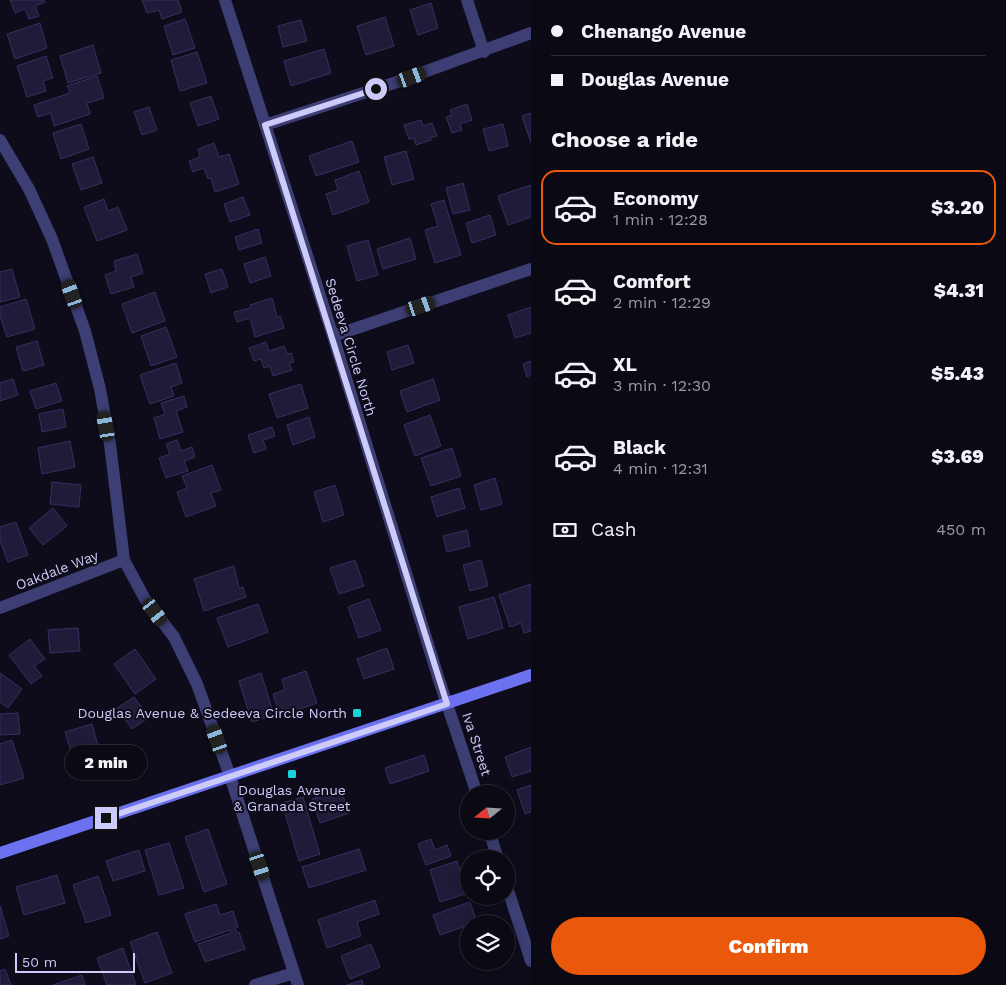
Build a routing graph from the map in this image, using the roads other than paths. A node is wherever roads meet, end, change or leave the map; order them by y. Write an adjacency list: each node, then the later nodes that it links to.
1 (224, 0): 5 (street, Sedeeva Circle North)
2 (467, 0): 4 (street)
3 (531, 33): 4 (street)
4 (484, 52): 5 (street)
5 (265, 125): 8 (street, Sedeeva Circle North)
6 (0, 140): 9 (street)
7 (531, 269): 8 (street)
8 (332, 336): 12 (street, Sedeeva Circle North)
9 (124, 560): 10 (street, Oakdale Way); 13 (street)
10 (0, 608)
11 (531, 675): 12 (street)
12 (447, 704): 13 (street); 14 (street, Iva Street)
13 (230, 776): 15 (street); 18 (street)
14 (474, 785)
15 (0, 853)
16 (513, 905): 17 (street)
17 (531, 961)
18 (296, 979): 19 (street)
19 (255, 985)

